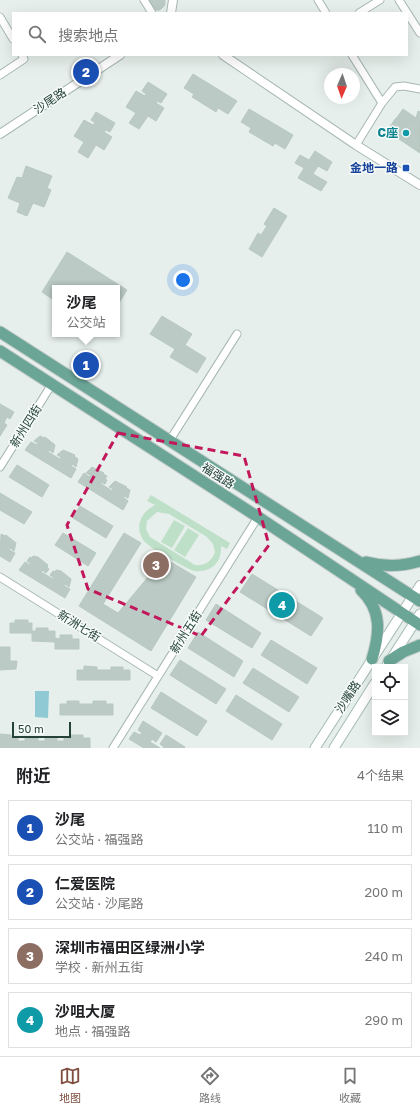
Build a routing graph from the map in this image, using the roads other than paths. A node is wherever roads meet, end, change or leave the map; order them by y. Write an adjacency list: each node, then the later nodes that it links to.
1 (144, 0): 6 (street)
2 (173, 0): 7 (street)
3 (318, 0): 8 (street)
4 (380, 0): 9 (street)
5 (399, 0): 10 (street)
6 (151, 12)
7 (171, 12)
8 (325, 12)
9 (361, 12)
10 (407, 12)
11 (408, 14): 13 (street)
12 (0, 17): 14 (street)
13 (420, 33)
14 (12, 37)
15 (118, 56): 22 (street, 沙尾路)
16 (224, 56): 23 (street)
17 (353, 56): 21 (street)
18 (23, 57): 19 (street)
19 (0, 75)
20 (420, 90): 21 (street)
21 (382, 104): 23 (street)
22 (0, 134)
23 (356, 145): 24 (street)
24 (420, 185)
25 (0, 332): 29 (main road, 福强路)
26 (237, 334): 29 (street)
27 (0, 351): 28 (main road, 福强路)
28 (52, 384): 30 (street, 新州四街); 31 (main road, 福强路)
29 (170, 440): 32 (main road, 福强路)
30 (0, 468)
31 (258, 517): 34 (main road, 福强路); 43 (street, 新州五街)
32 (352, 557): 33 (main road); 37 (main road, 福强路)
33 (420, 561)
34 (345, 574): 38 (main road, 福强路); 41 (main road)
35 (0, 577): 43 (street, 新洲七街)
36 (420, 585): 37 (street, 沙嘴路)
37 (416, 598): 38 (main road, 沙嘴路)
38 (402, 612): 39 (main road, 福强路); 41 (main road, 沙嘴路)
39 (418, 620): 42 (main road)
40 (420, 645): 42 (main road)
41 (372, 659): 46 (main road, 沙嘴路)
42 (387, 664)
43 (158, 676): 45 (street, 新州五街)
44 (372, 689): 47 (main road, 沙嘴路)
45 (113, 748)
46 (315, 748)
47 (334, 748)

